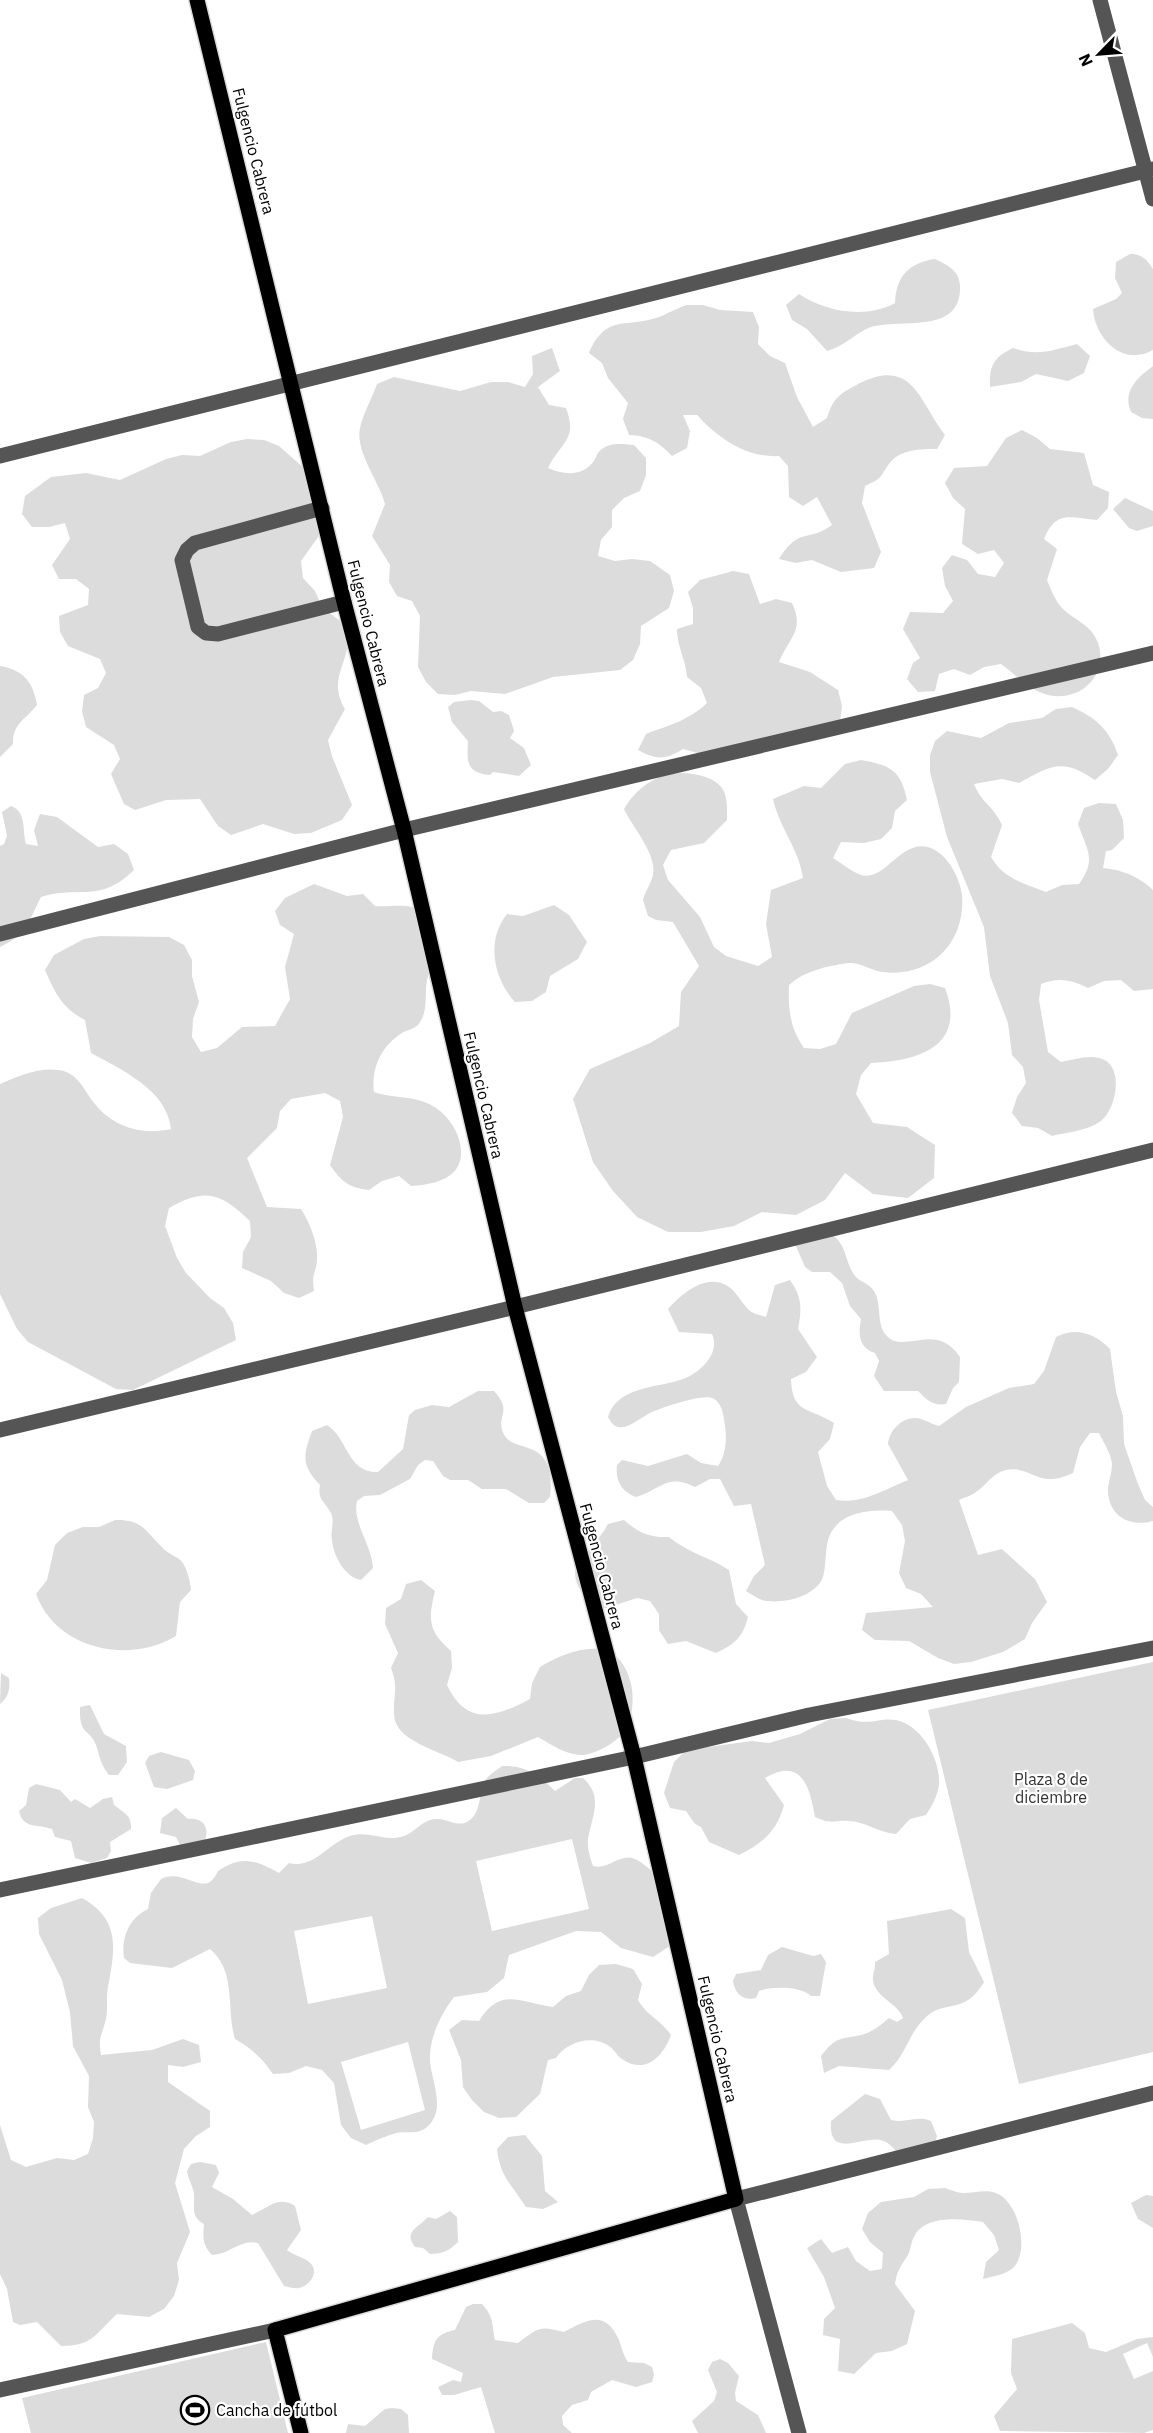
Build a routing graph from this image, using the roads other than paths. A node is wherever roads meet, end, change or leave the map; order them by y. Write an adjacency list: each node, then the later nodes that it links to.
1 (197, 0): 5 (main road, Fulgencio Cabrera)
2 (1100, 0): 3 (street)
3 (1149, 170): 4 (street); 5 (street)
4 (1153, 199)
5 (293, 383): 6 (street); 7 (main road, Fulgencio Cabrera)
6 (0, 456)
7 (322, 508): 8 (main road, Fulgencio Cabrera); 8 (street)
8 (344, 602): 10 (main road, Fulgencio Cabrera)
9 (1153, 653): 10 (street)
10 (404, 830): 11 (street); 13 (main road, Fulgencio Cabrera)
11 (0, 934)
12 (1153, 1150): 13 (street)
13 (515, 1307): 14 (street); 16 (main road, Fulgencio Cabrera)
14 (0, 1430)
15 (1153, 1648): 16 (street)
16 (634, 1757): 17 (street); 19 (main road, Fulgencio Cabrera)
17 (0, 1890)
18 (1153, 2093): 19 (street)
19 (736, 2199): 20 (main road); 23 (street)
20 (275, 2330): 21 (street); 22 (main road)
21 (0, 2390)
22 (302, 2433)
23 (799, 2433)

